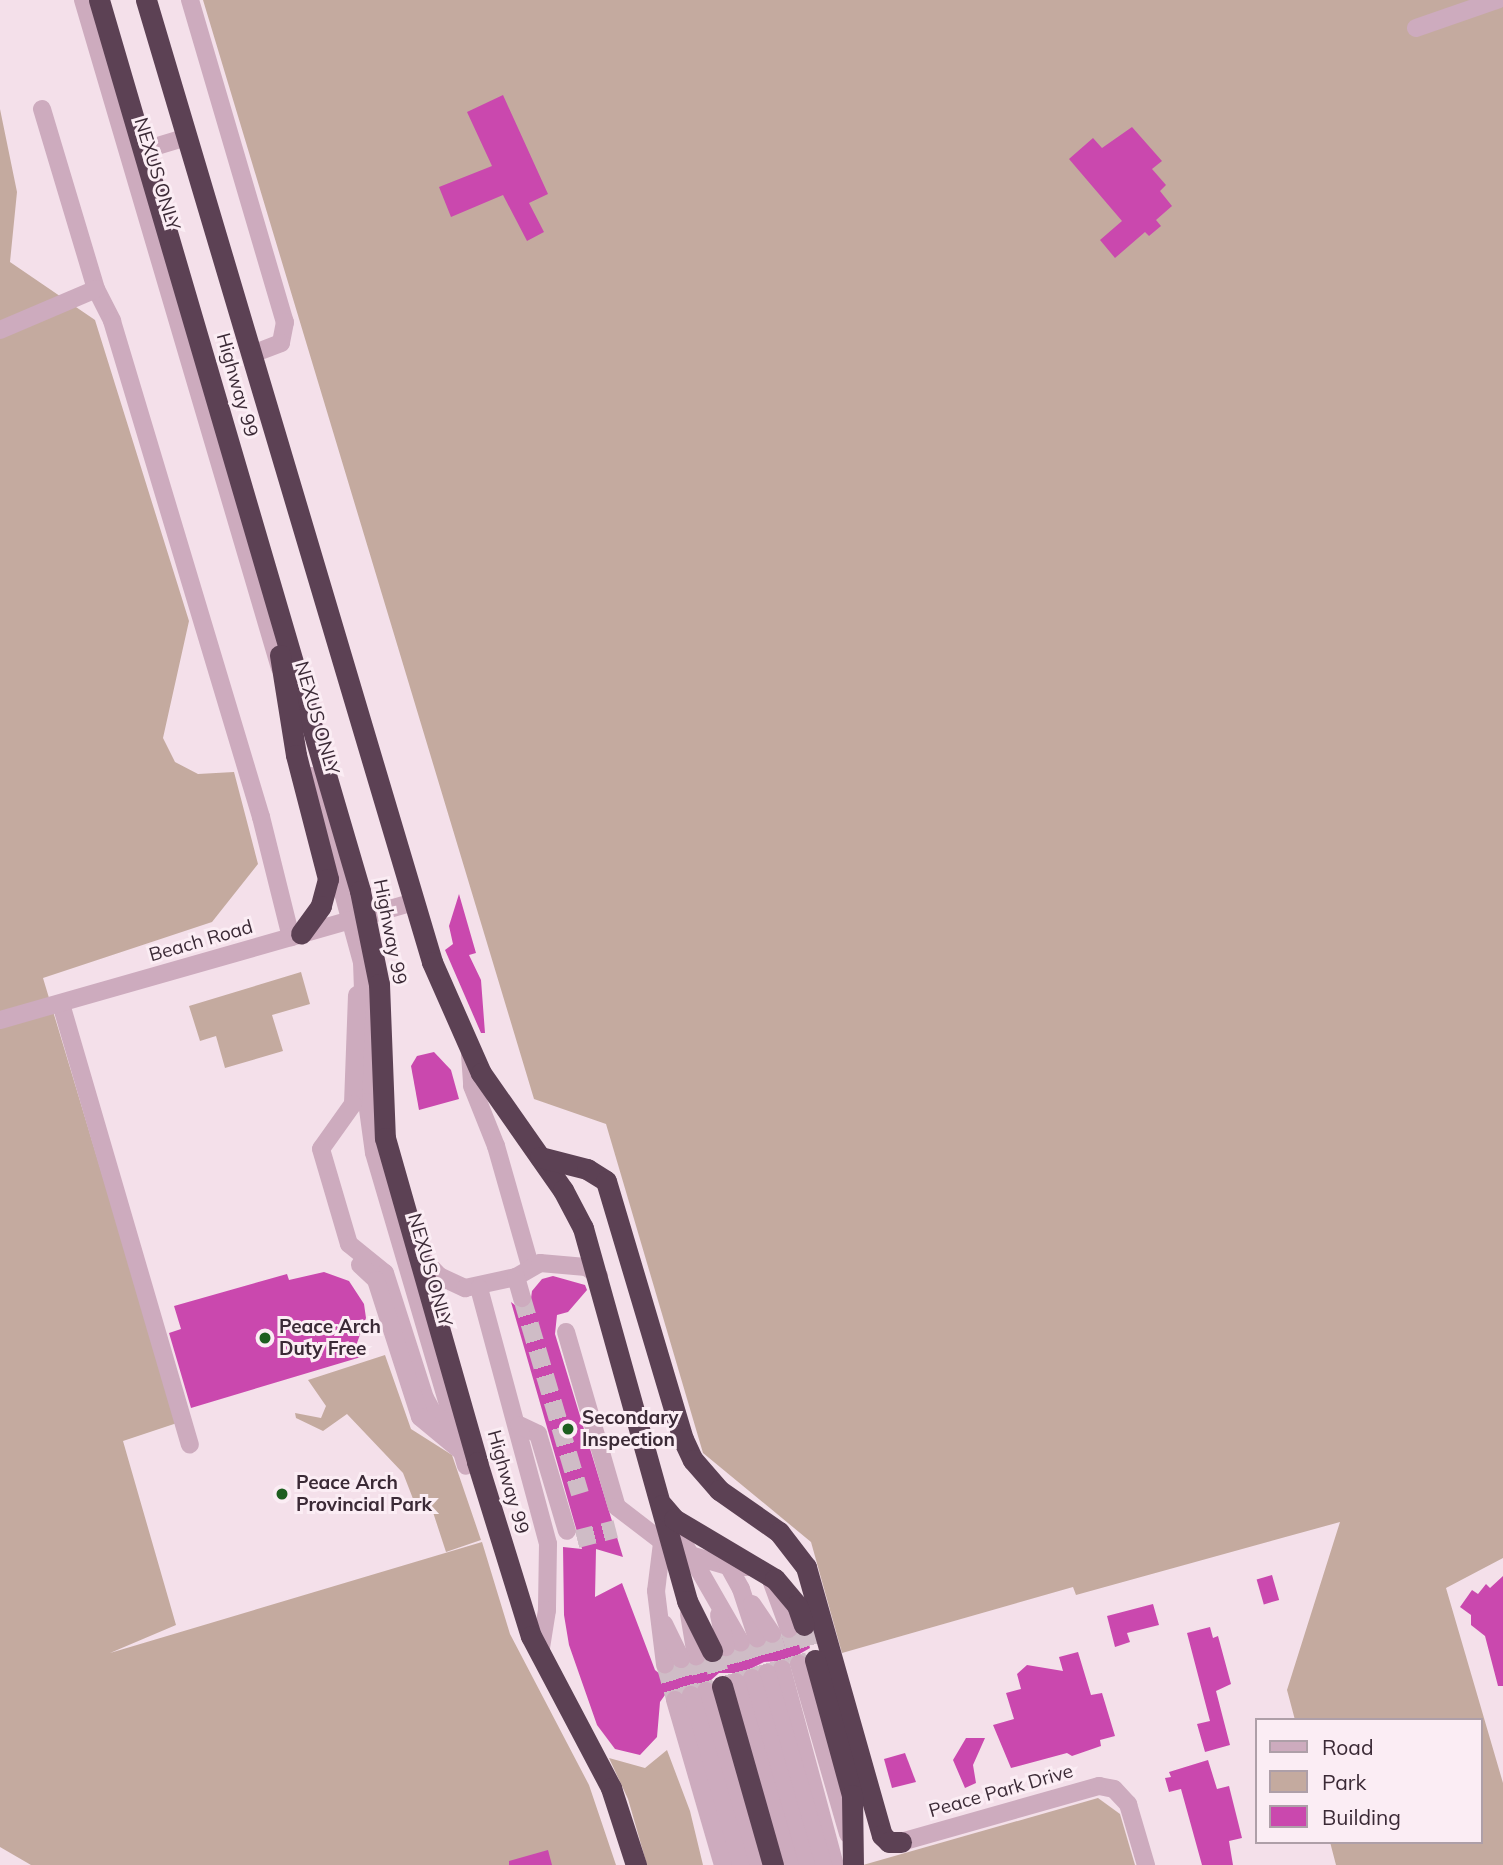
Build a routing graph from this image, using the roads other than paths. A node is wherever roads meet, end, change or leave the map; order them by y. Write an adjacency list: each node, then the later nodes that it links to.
1 (83, 0): 14 (street, NEXUS ONLY)
2 (100, 0): 9 (highway, Highway 99)
3 (146, 0): 8 (highway, Highway 99)
4 (191, 0): 12 (street, Highway 99)
5 (1497, 0): 6 (street)
6 (1416, 28)
7 (42, 109): 10 (street)
8 (187, 137): 9 (street); 12 (highway, Highway 99)
9 (144, 150): 13 (highway, Highway 99)
10 (96, 289): 11 (street); 17 (street)
11 (0, 330)
12 (252, 354): 15 (highway, Highway 99)
13 (266, 567): 14 (highway); 16 (highway, Highway 99)
14 (283, 679): 16 (street, NEXUS ONLY); 17 (highway)
15 (414, 902): 16 (street, Beach Road); 22 (highway, Highway 99)
16 (359, 918): 17 (street, Beach Road); 18 (highway, Highway 99); 19 (street, NEXUS ONLY)
17 (296, 935): 20 (street, Beach Road)
18 (372, 941): 19 (street); 25 (highway, Highway 99)
19 (363, 975): 33 (street, NEXUS ONLY); 33 (street)
20 (61, 1004): 21 (street, Beach Road); 32 (street)
21 (0, 1020)
22 (470, 1052): 23 (highway, Highway 99); 26 (street)
23 (540, 1157): 27 (highway, Highway 99); 47 (highway)
24 (339, 1223): 33 (street)
25 (416, 1250): 28 (street); 33 (highway, Highway 99)
26 (523, 1271): 27 (street); 28 (street); 29 (street)
27 (599, 1276): 34 (highway, Highway 99)
28 (479, 1288): 31 (street)
29 (523, 1298)
30 (566, 1332): 35 (street)
31 (519, 1425): 39 (street); 39 (street)
32 (190, 1445)
33 (464, 1448): 44 (highway, Highway 99); 48 (highway)
34 (661, 1507): 37 (highway); 38 (highway, Highway 99); 40 (street, Highway 99)
35 (638, 1525): 36 (street); 38 (street)
36 (616, 1529)
37 (707, 1539): 41 (street); 42 (highway)
38 (668, 1547): 40 (street); 43 (highway, Highway 99); 43 (street, Highway 99)
39 (549, 1553): 44 (street)
40 (695, 1559): 41 (street); 43 (street, Highway 99)
41 (730, 1567): 42 (street); 43 (street)
42 (761, 1570): 43 (highway)
43 (734, 1645)
44 (541, 1659): 49 (highway, Highway 99)
45 (745, 1680): 46 (highway); 46 (street); 46 (street); 46 (street); 58 (highway)
46 (737, 1711): 50 (street); 51 (street); 52 (street); 53 (highway); 54 (street); 55 (street); 56 (street); 57 (street)
47 (901, 1842): 59 (street, Peace Park Drive)
48 (623, 1865)
49 (636, 1865)
50 (723, 1865)
51 (740, 1865)
52 (757, 1865)
53 (774, 1865)
54 (790, 1865)
55 (806, 1865)
56 (823, 1865)
57 (835, 1865)
58 (853, 1865)
59 (1146, 1865)

